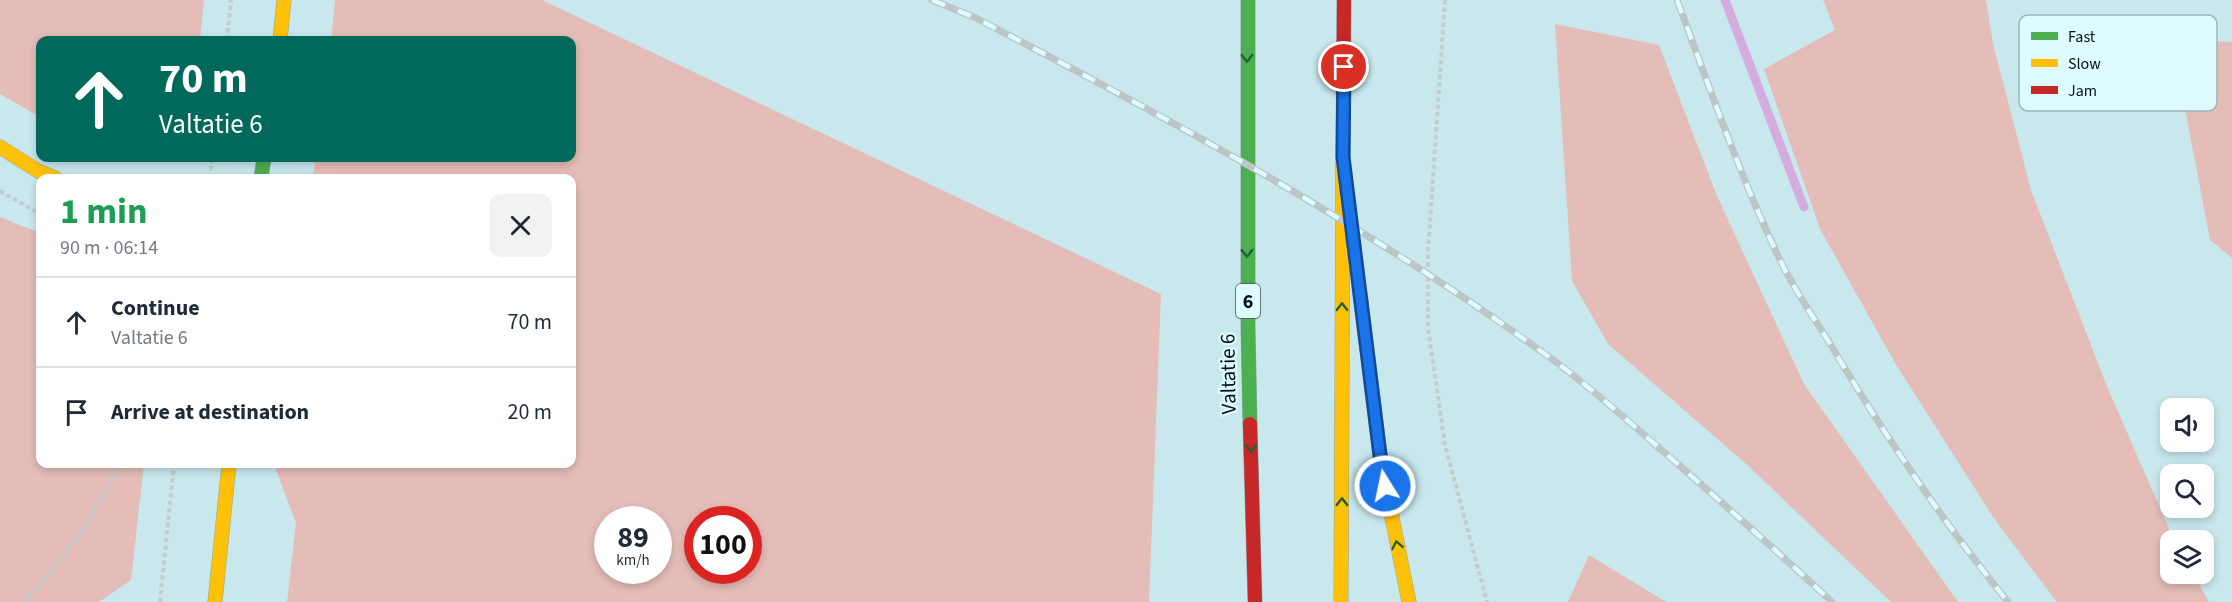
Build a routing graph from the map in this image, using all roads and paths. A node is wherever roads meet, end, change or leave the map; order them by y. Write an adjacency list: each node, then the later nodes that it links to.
1 (231, 0): 6 (path)
2 (284, 0): 7 (main road)
3 (1248, 0): 19 (main road, Valtatie 6 / 6, one-way to 19)
4 (1344, 0): 9 (main road)
5 (1445, 0): 22 (path)
6 (227, 36)
7 (280, 36)
8 (0, 147): 10 (main road)
9 (1343, 157): 20 (main road, one-way to 9); 21 (main road, one-way to 9)
10 (45, 174)
11 (0, 191): 12 (path)
12 (36, 212)
13 (123, 468): 16 (path)
14 (174, 468): 17 (path)
15 (229, 468): 18 (main road)
16 (24, 602)
17 (160, 602)
18 (215, 602)
19 (1255, 602)
20 (1341, 602)
21 (1409, 602)
22 (1487, 602)

